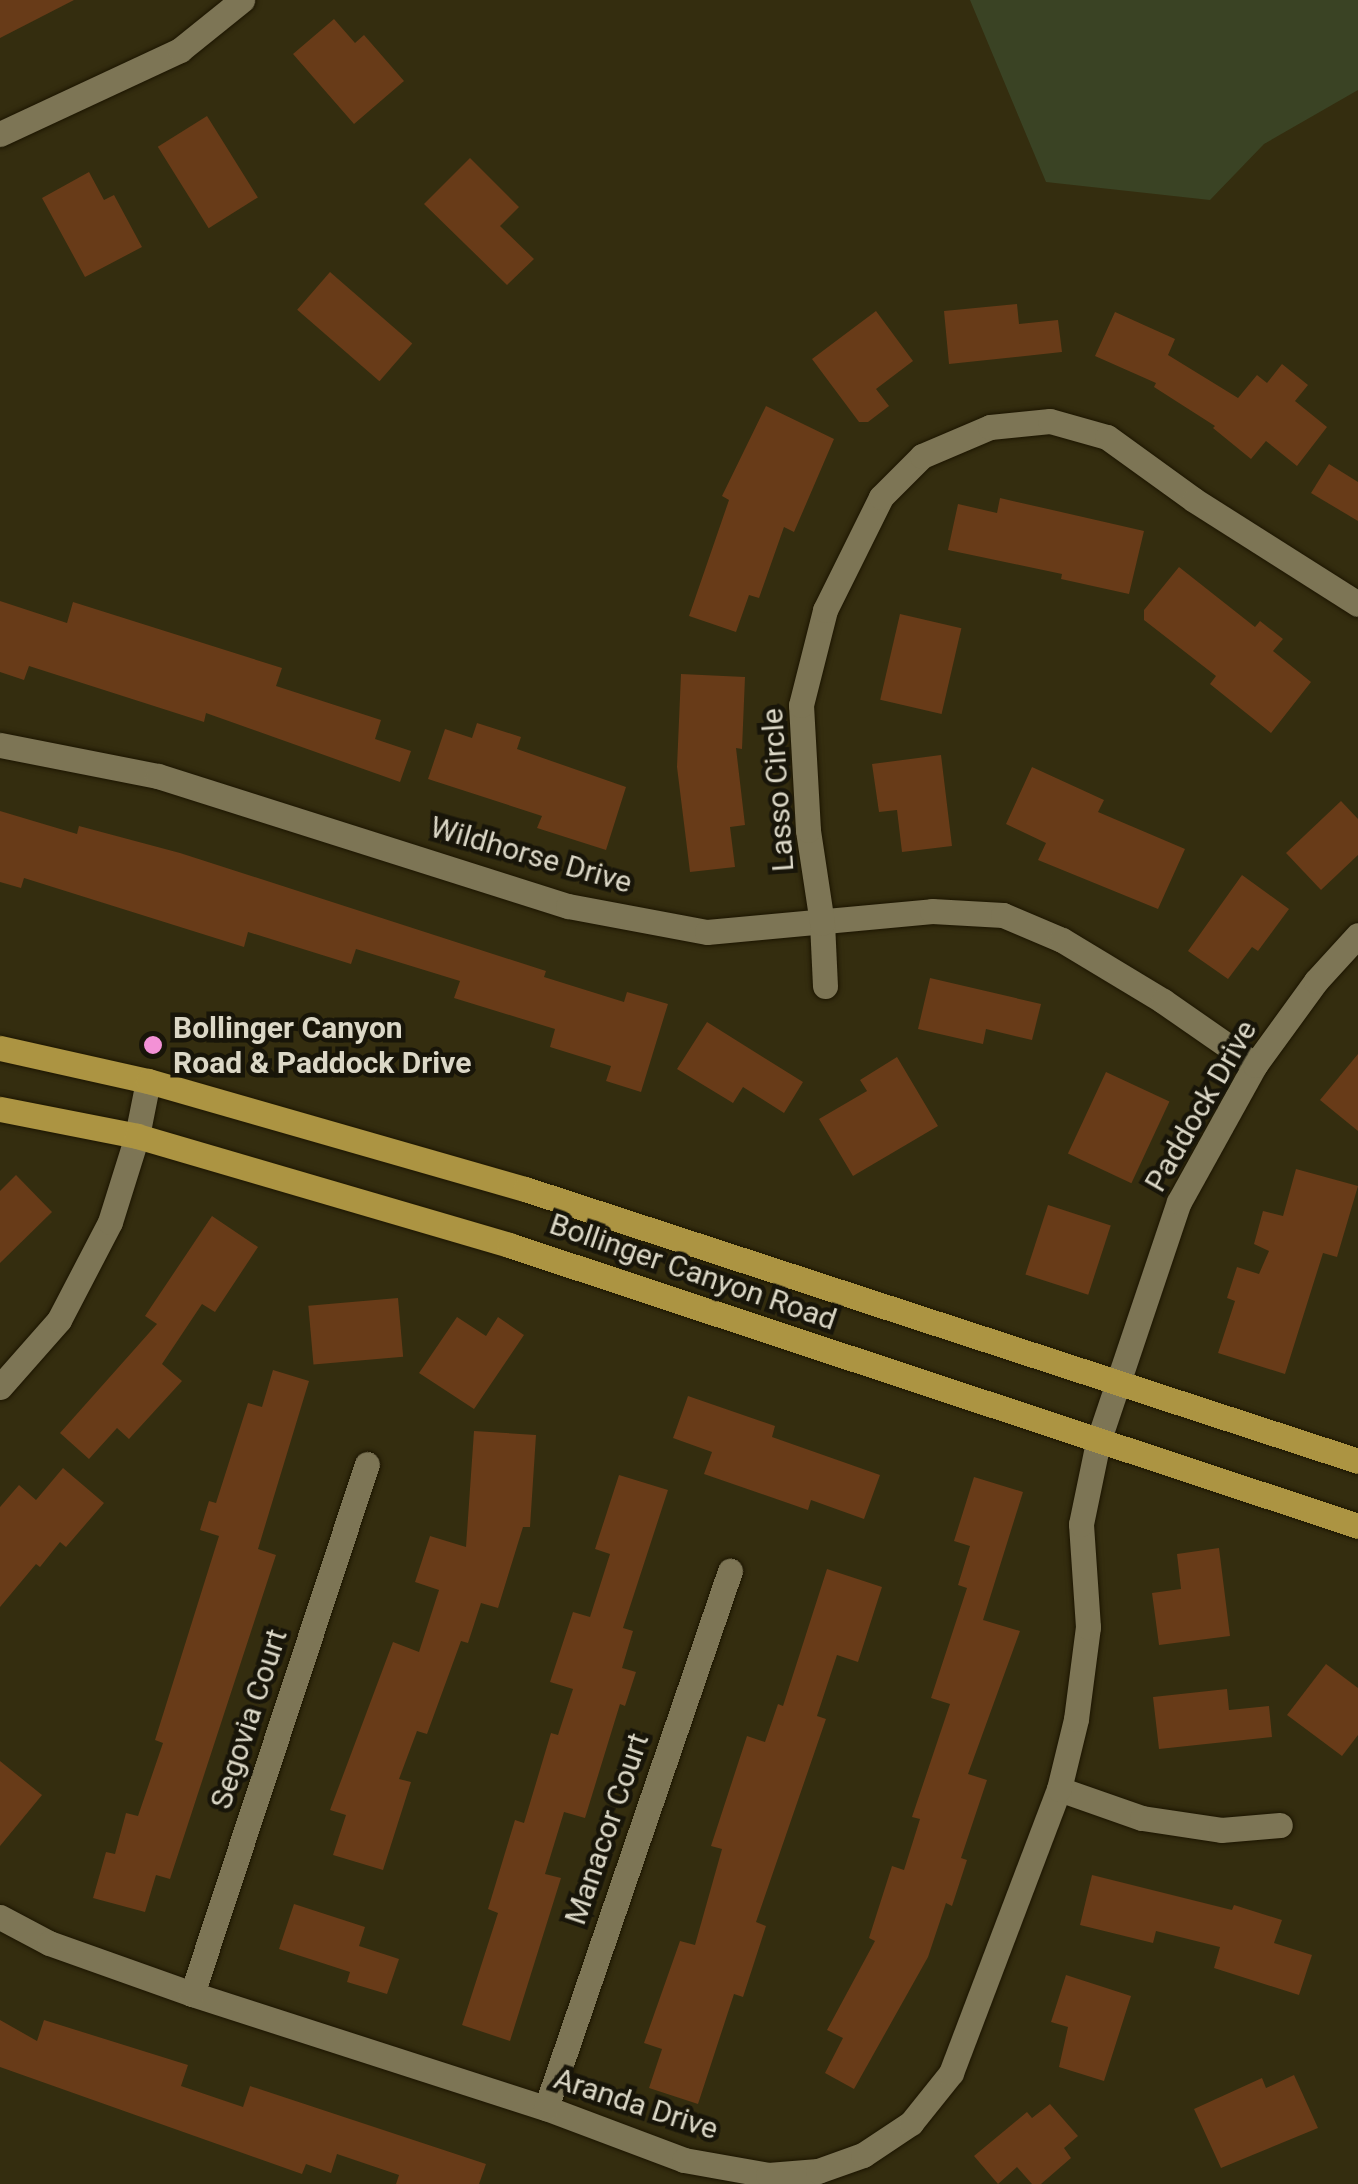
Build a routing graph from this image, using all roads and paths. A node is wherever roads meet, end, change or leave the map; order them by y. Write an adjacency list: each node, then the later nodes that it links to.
1 (242, 0): 2 (street)
2 (0, 134)
3 (1358, 604): 5 (street, Lasso Circle)
4 (0, 746): 5 (street, Wildhorse Drive)
5 (822, 924): 7 (street, Lasso Circle); 9 (street, Wildhorse Drive)
6 (1358, 936): 9 (street, Paddock Drive)
7 (826, 986)
8 (0, 1048): 10 (main road, Bollinger Canyon Road)
9 (1255, 1065): 13 (street, Paddock Drive)
10 (148, 1081): 12 (street); 13 (main road, Bollinger Canyon Road)
11 (0, 1109): 12 (main road, Bollinger Canyon Road)
12 (137, 1136): 14 (street); 15 (main road, Bollinger Canyon Road)
13 (1119, 1380): 15 (street, Paddock Drive); 16 (main road, Bollinger Canyon Road)
14 (0, 1387)
15 (1098, 1442): 18 (main road, Bollinger Canyon Road); 20 (street, Aranda Drive)
16 (1358, 1461)
17 (367, 1464): 23 (street, Segovia Court)
18 (1358, 1526)
19 (730, 1571): 24 (street, Manacor Court)
20 (1059, 1790): 21 (street); 24 (street, Aranda Drive)
21 (1280, 1825)
22 (0, 1917): 23 (street, Aranda Drive)
23 (192, 1994): 24 (street, Aranda Drive)
24 (546, 2108)

